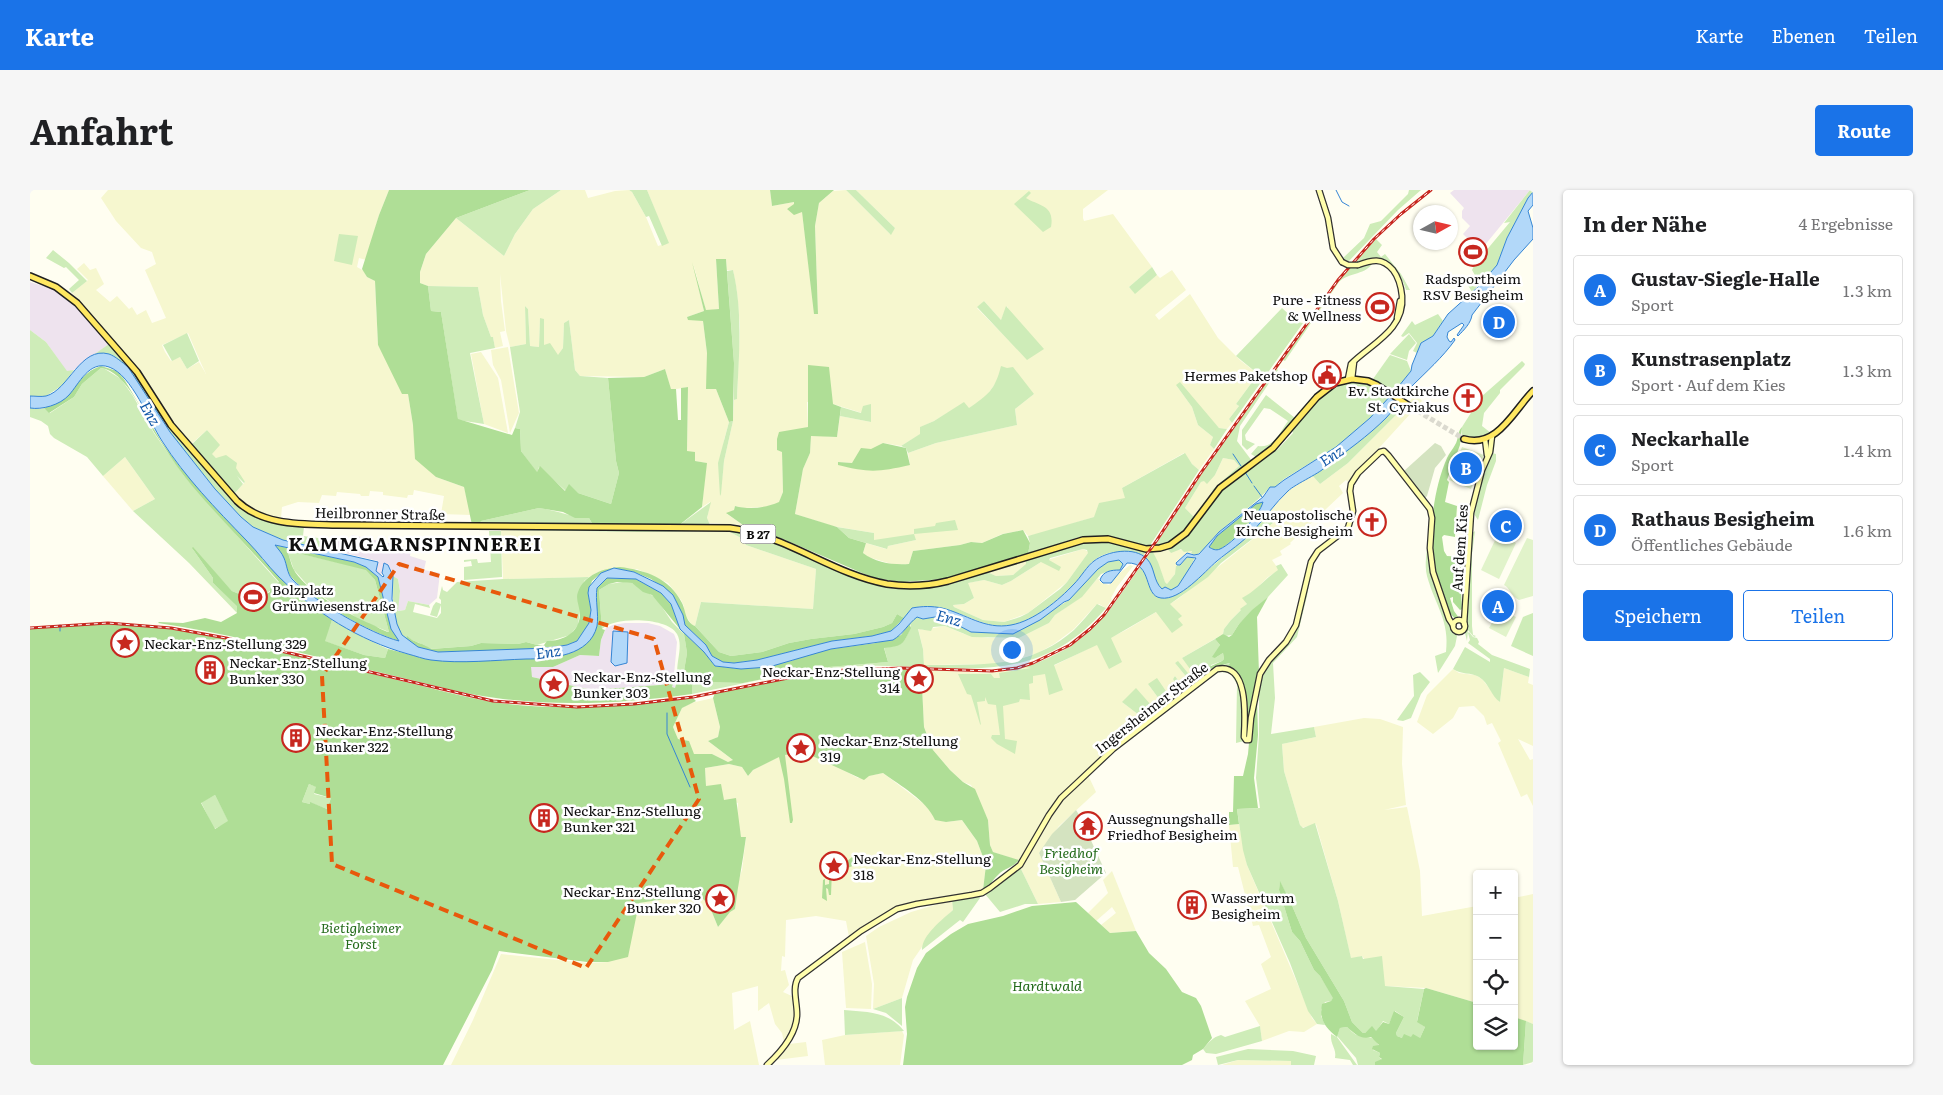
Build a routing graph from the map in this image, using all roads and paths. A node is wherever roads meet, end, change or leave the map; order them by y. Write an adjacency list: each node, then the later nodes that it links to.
1 (1319, 190): 3 (main road, bridge)
2 (30, 276): 5 (main road, Heilbronner Straße / B 27)
3 (1354, 361): 4 (main road); 5 (main road)
4 (1353, 368): 5 (main road); 6 (main road)
5 (1350, 379): 6 (main road, B 27)
6 (1364, 380): 8 (main road, B 27)
7 (1533, 391): 9 (main road)
8 (1411, 407)
9 (1492, 436): 11 (main road); 14 (main road, Auf dem Kies)
10 (1464, 439): 12 (main road)
11 (1485, 439): 12 (main road); 13 (main road, Auf dem Kies); 14 (main road, Auf dem Kies)
12 (1474, 441): 13 (main road)
13 (1486, 448): 14 (main road, Auf dem Kies)
14 (1487, 455): 15 (main road, Auf dem Kies)
15 (1458, 623): 16 (main road, Ingersheimer Straße)
16 (767, 1065)

